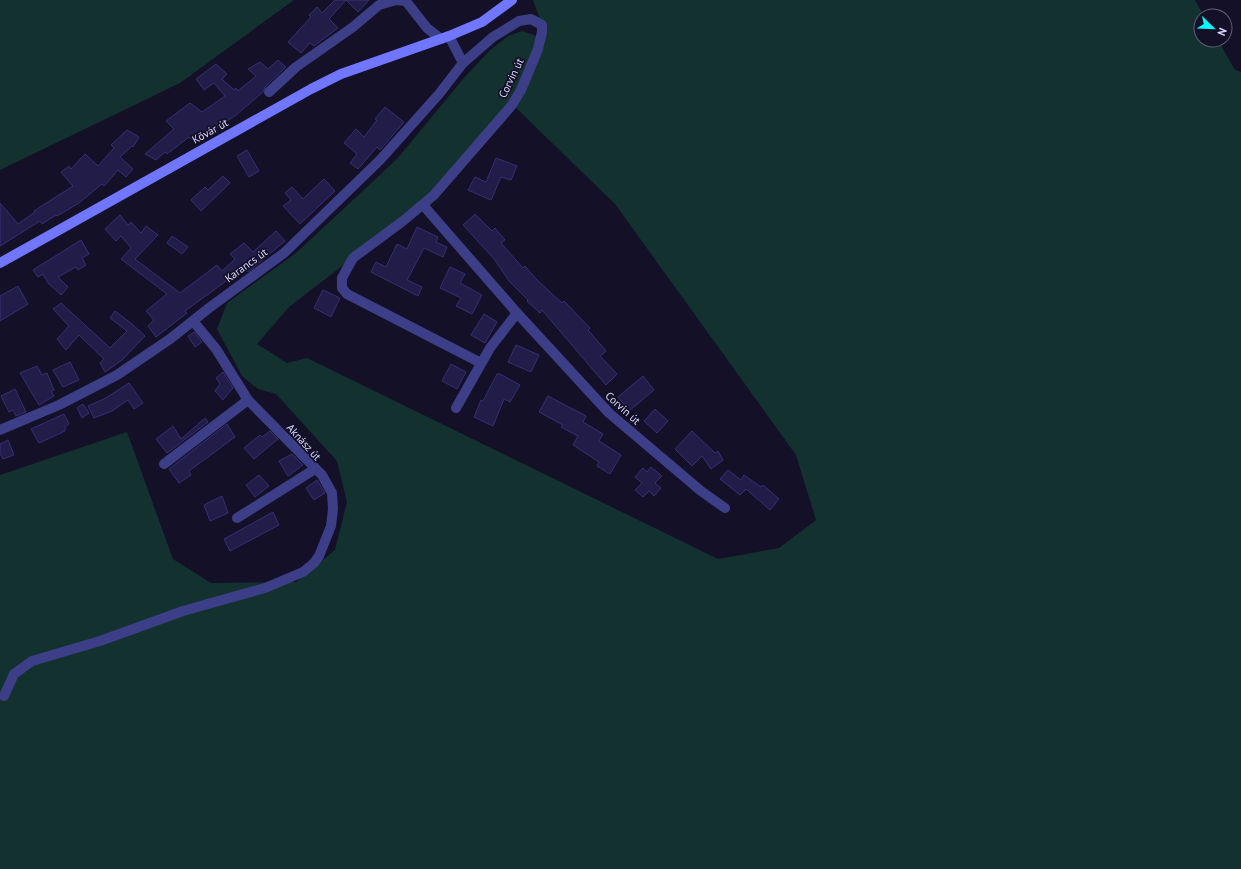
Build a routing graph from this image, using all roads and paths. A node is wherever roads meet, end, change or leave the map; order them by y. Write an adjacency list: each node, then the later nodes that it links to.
1 (406, 0): 3 (street); 5 (street)
2 (512, 0): 3 (main road)
3 (445, 38): 4 (street); 7 (main road, Kővár út)
4 (463, 63): 6 (street, Corvin út); 9 (street, Karancs út)
5 (269, 92)
6 (423, 205): 8 (street, Corvin út); 10 (street, Corvin út)
7 (0, 263)
8 (517, 313): 10 (street); 16 (street, Corvin út)
9 (193, 321): 11 (street, Aknász út); 13 (street, Karancs út)
10 (481, 363): 12 (street)
11 (248, 400): 14 (street); 15 (street, Aknász út)
12 (456, 408)
13 (0, 430)
14 (164, 464)
15 (315, 469): 17 (street, Aknász út); 18 (street)
16 (725, 508)
17 (237, 518)
18 (4, 696)

